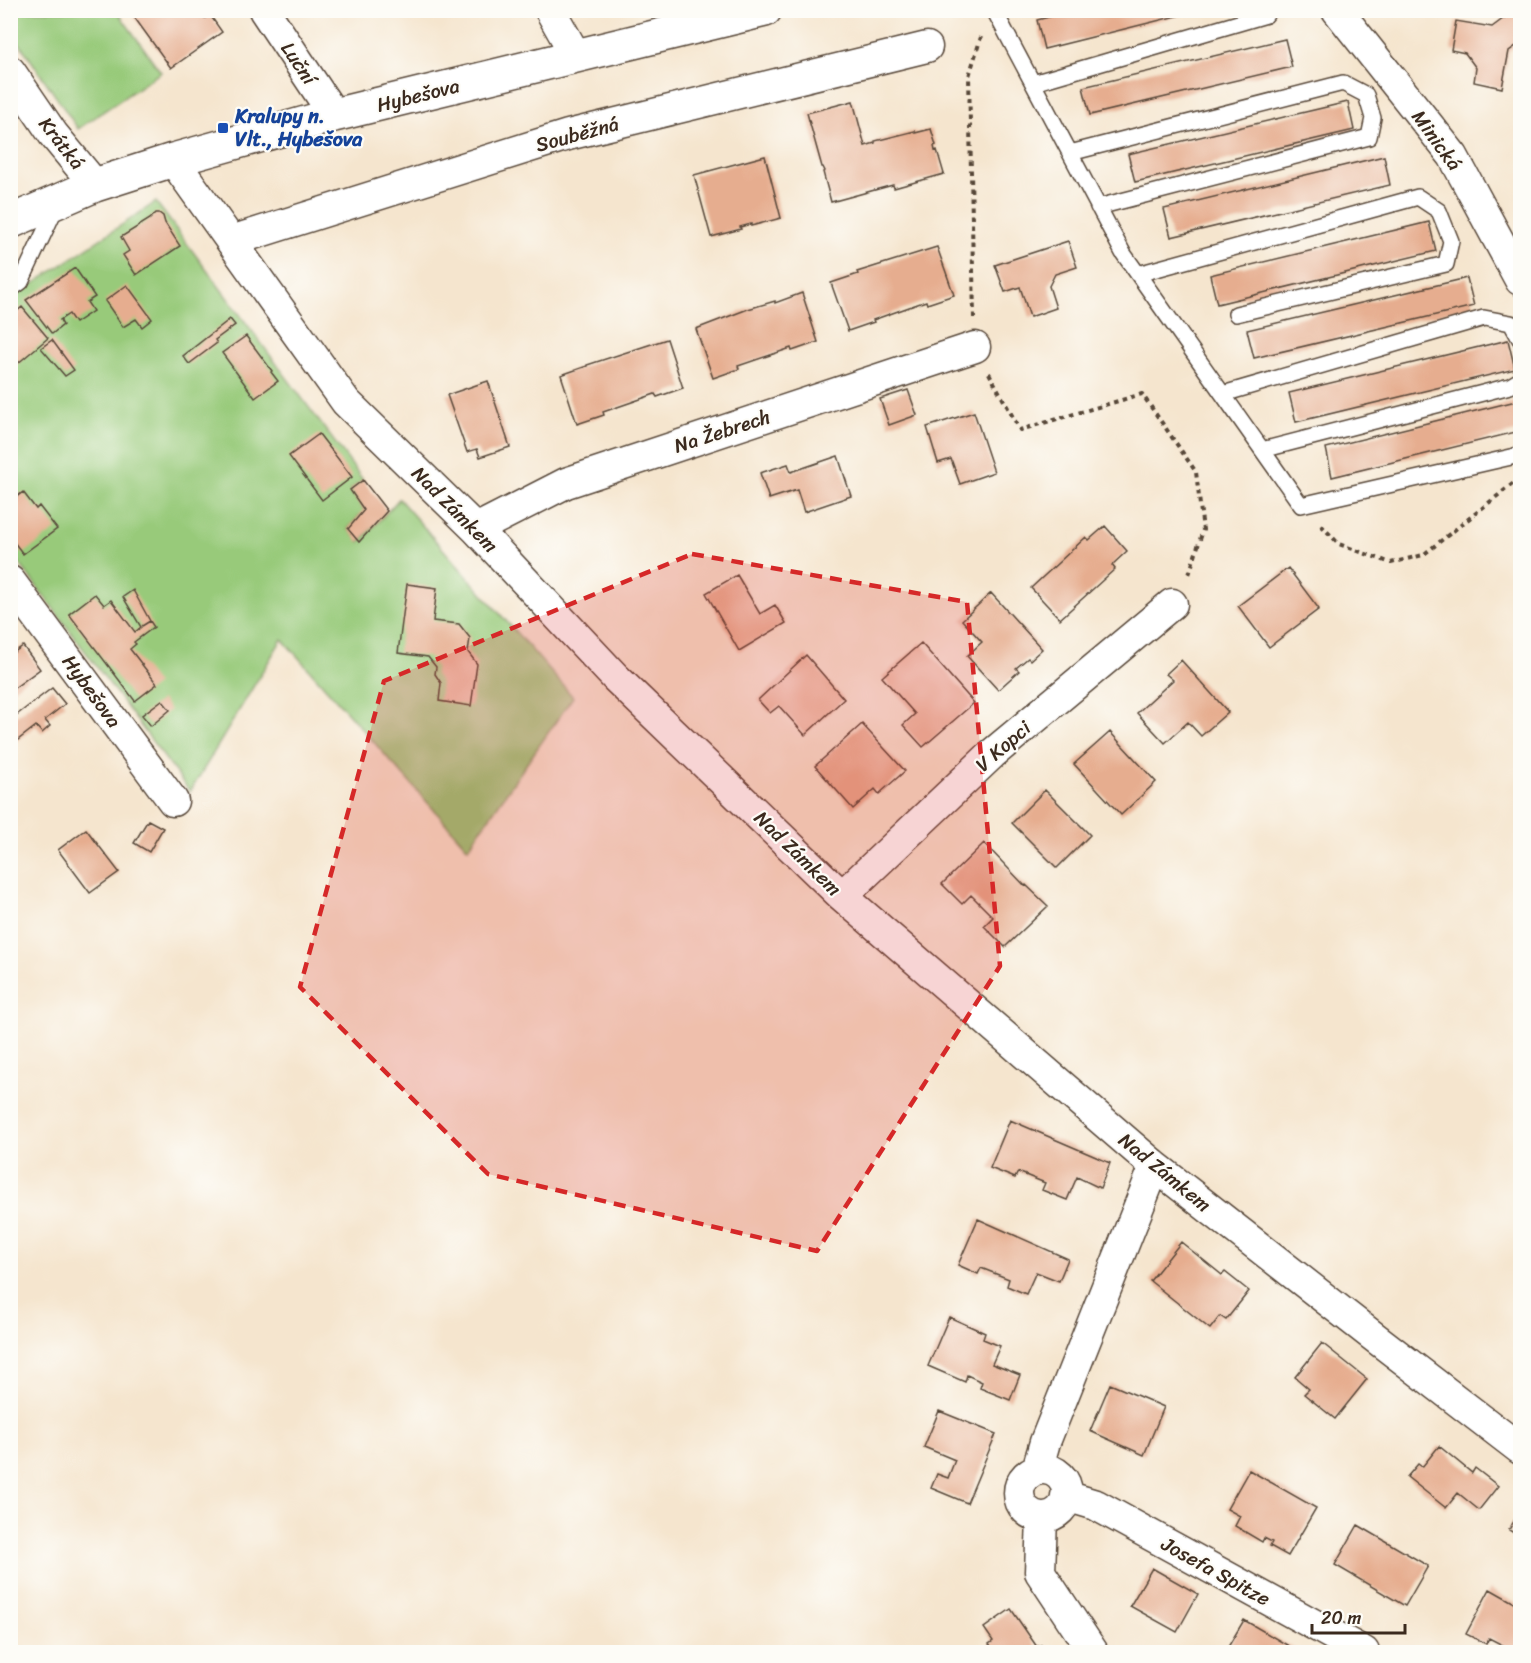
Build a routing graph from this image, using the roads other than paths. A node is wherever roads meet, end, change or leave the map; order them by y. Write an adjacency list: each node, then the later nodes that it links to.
1 (264, 10): 11 (street, Luční)
2 (550, 10): 8 (street)
3 (765, 10): 8 (street, Hybešova)
4 (994, 10): 10 (lane)
5 (1337, 10): 20 (street, Minická)
6 (1266, 15): 10 (lane)
7 (927, 47): 18 (street, Souběžná)
8 (576, 56): 11 (street, Hybešova)
9 (10, 71): 14 (street, Krátká)
10 (1033, 83): 12 (lane)
11 (334, 116): 13 (street, Hybešova)
12 (1070, 153): 16 (lane); 16 (lane)
13 (173, 160): 14 (street, Hybešova); 18 (street, Nad Zámkem)
14 (95, 185): 15 (street, Hybešova)
15 (60, 200): 17 (street, Hybešova); 21 (lane)
16 (1098, 207): 19 (lane)
17 (10, 222)
18 (231, 241): 29 (street, Nad Zámkem)
19 (1138, 274): 22 (lane); 26 (lane)
20 (1521, 280)
21 (10, 290)
22 (1236, 314)
23 (1521, 339): 26 (lane)
24 (975, 347): 29 (street, Na Žebrech)
25 (1521, 380): 27 (lane)
26 (1223, 394): 27 (lane)
27 (1262, 450): 28 (lane)
28 (1521, 455)
29 (476, 529): 33 (street, Nad Zámkem)
30 (10, 581): 32 (street, Hybešova)
31 (1172, 604): 33 (street, V Kopci)
32 (173, 801)
33 (842, 896): 34 (street, Nad Zámkem)
34 (1155, 1166): 35 (street, Nad Zámkem); 36 (street)
35 (1521, 1449)
36 (1036, 1470): 37 (street); 38 (street)
37 (1066, 1496): 38 (street); 40 (street, Josefa Spitze)
38 (1042, 1518): 39 (street)
39 (1093, 1653)
40 (1364, 1653)

